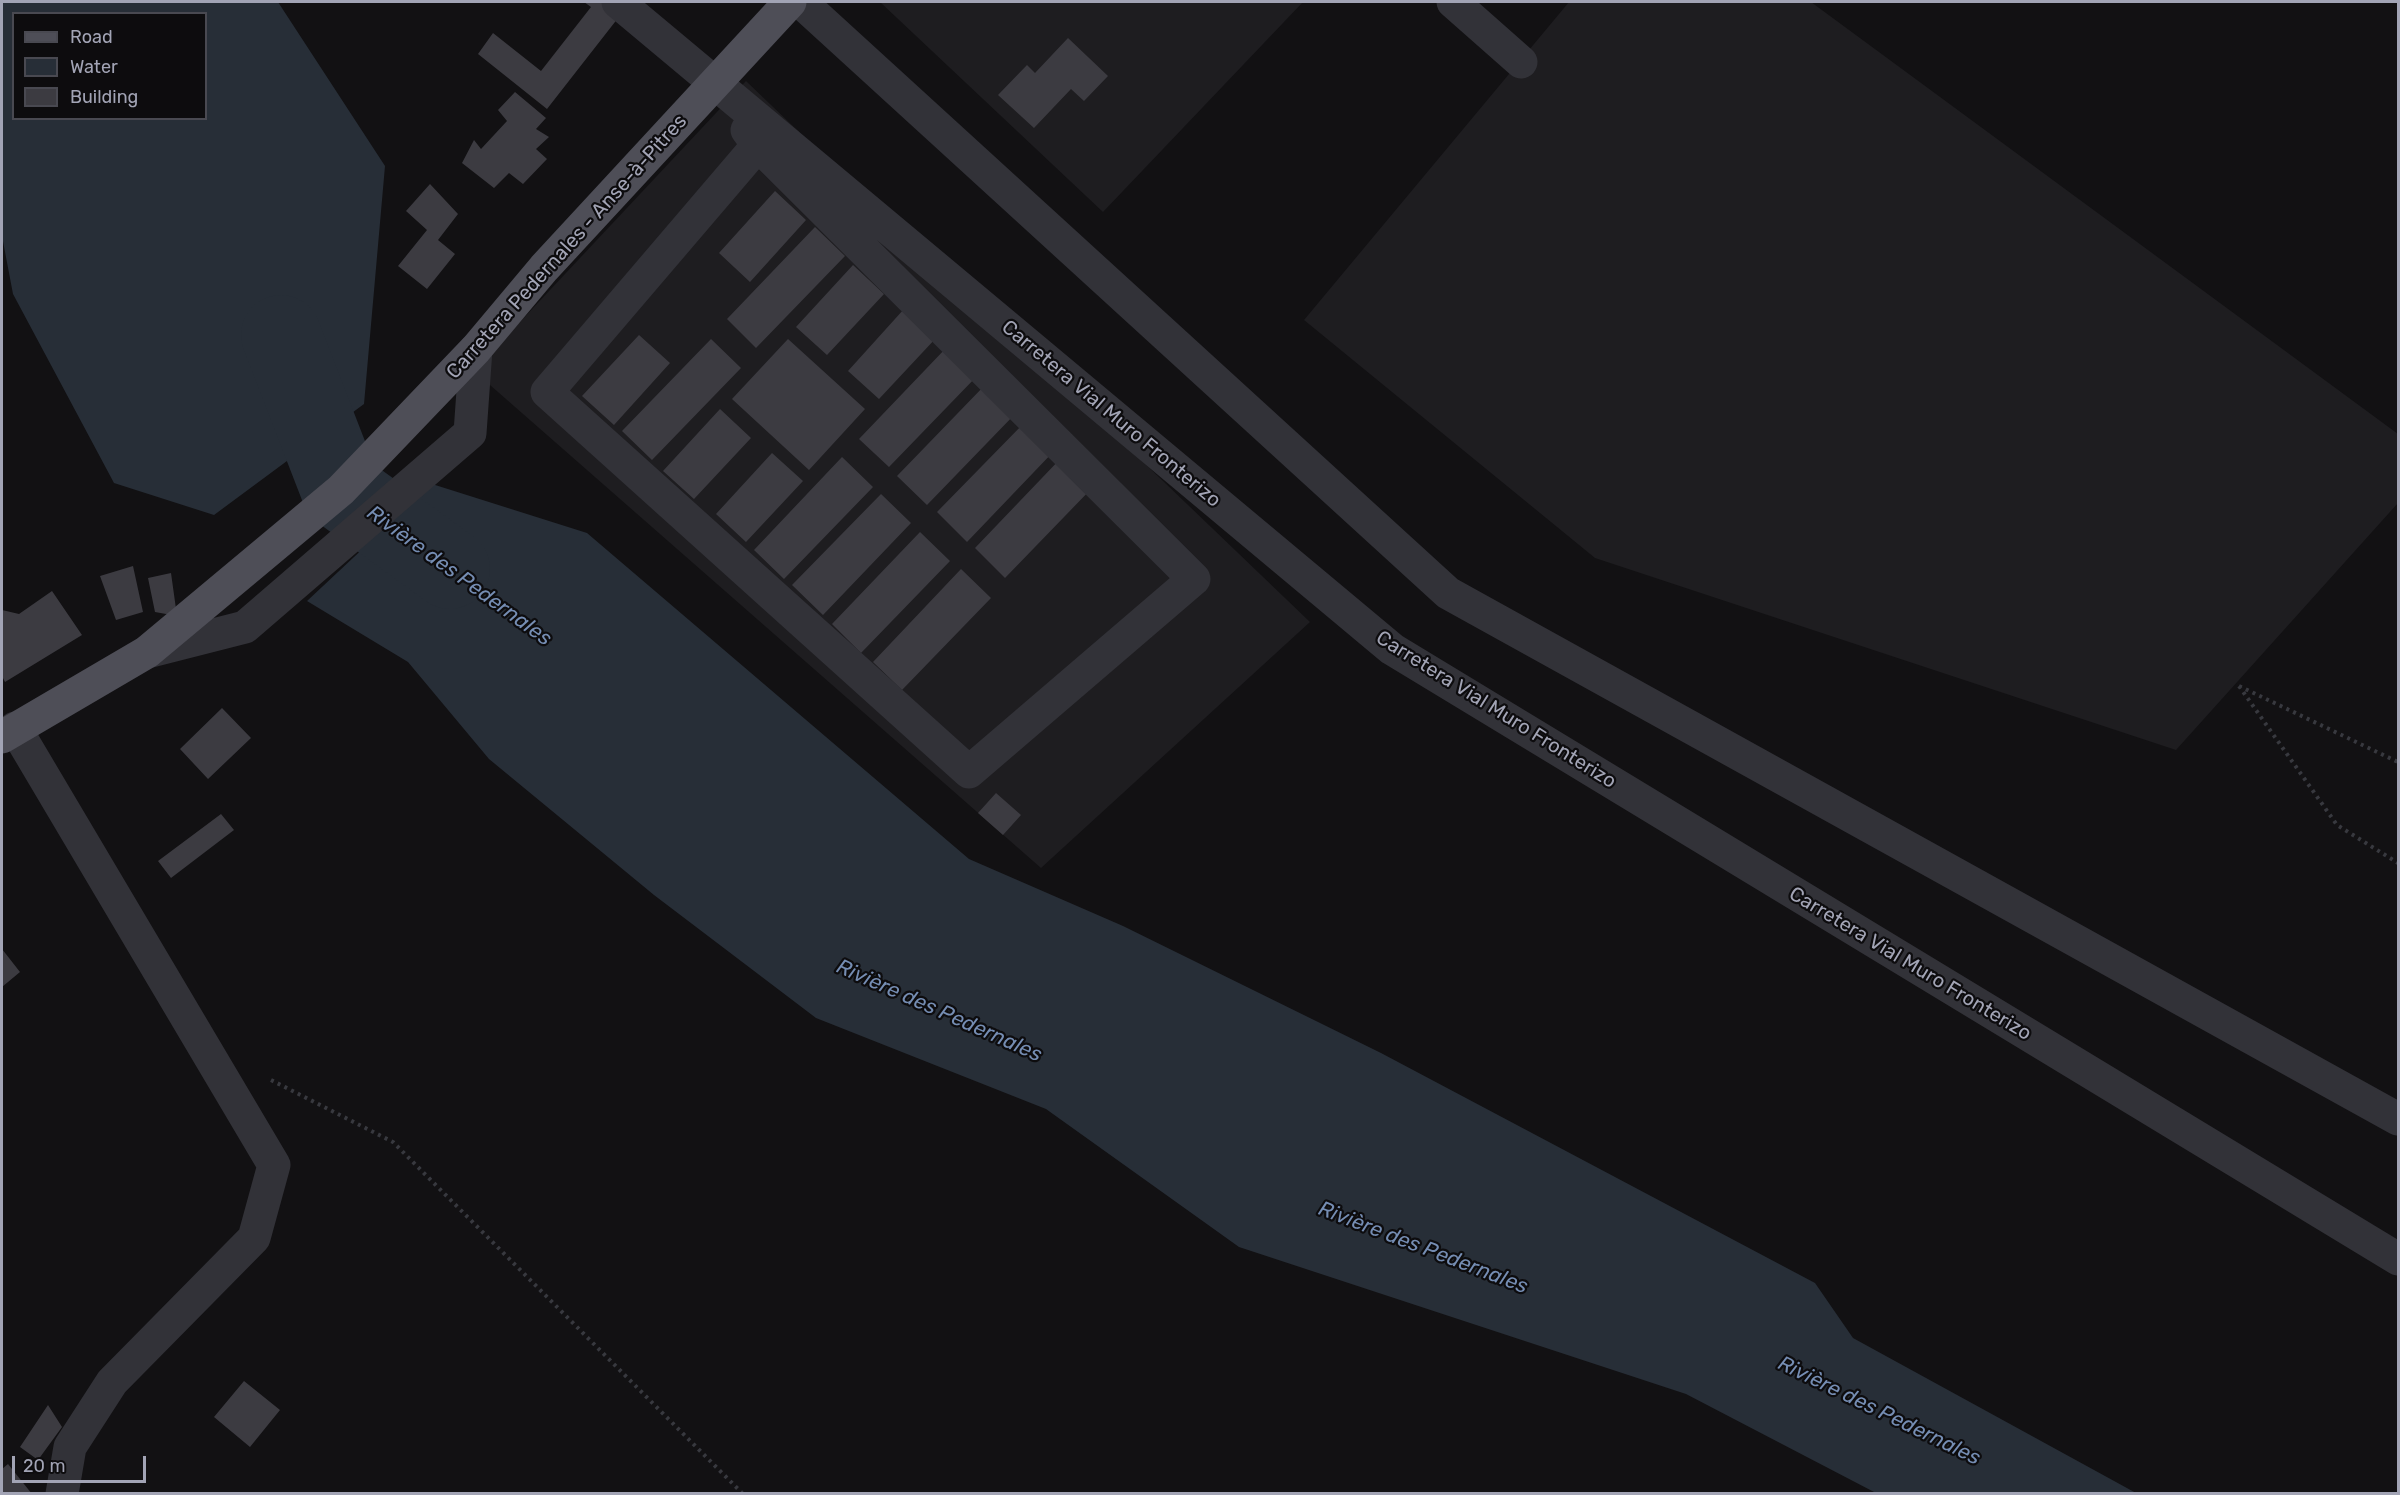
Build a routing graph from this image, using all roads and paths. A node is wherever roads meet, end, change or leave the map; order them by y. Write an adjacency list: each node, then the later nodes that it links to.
1 (618, 2): 6 (street, Carretera Vial Muro Fronterizo)
2 (790, 2): 6 (main road, Carretera Pedernales - Anse-à-Pitres)
3 (801, 2): 14 (street)
4 (1453, 2): 5 (street)
5 (1521, 62)
6 (716, 83): 7 (street); 8 (main road, Carretera Pedernales - Anse-à-Pitres); 15 (street, Carretera Vial Muro Fronterizo)
7 (758, 145): 7 (street)
8 (476, 349): 9 (main road, Carretera Pedernales - Anse-à-Pitres); 9 (street)
9 (147, 652): 10 (main road, Carretera Pedernales - Anse-à-Pitres)
10 (8, 732): 16 (street)
11 (2398, 762): 12 (path)
12 (2398, 863)
13 (266, 1077): 17 (path)
14 (2398, 1119)
15 (2398, 1259)
16 (62, 1494)
17 (743, 1494)

